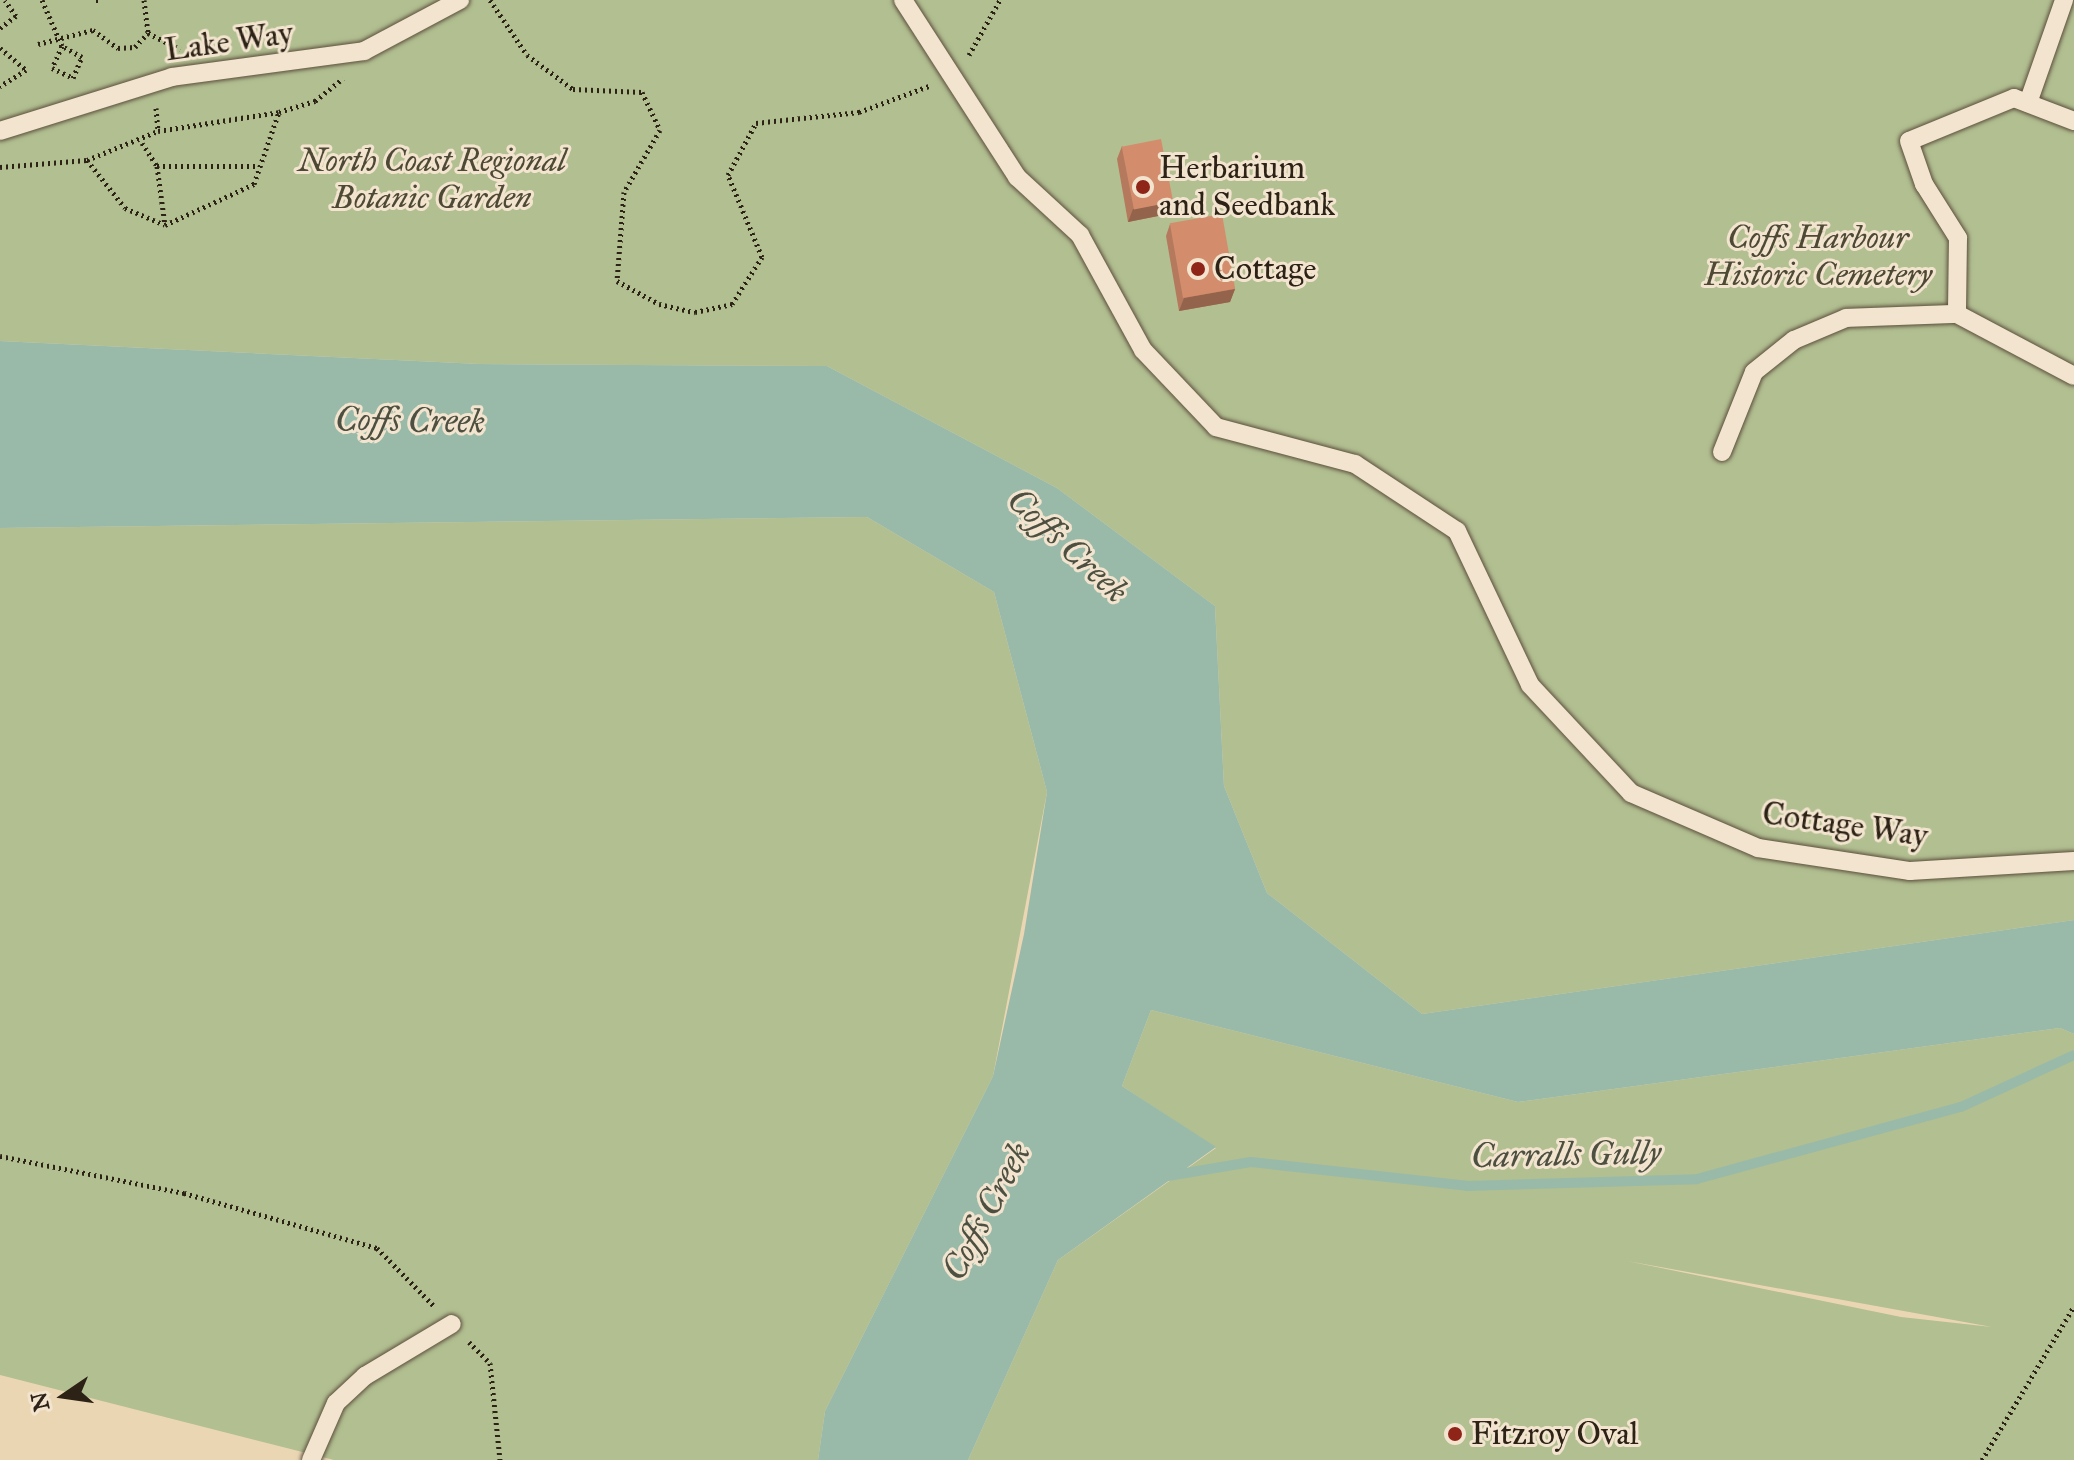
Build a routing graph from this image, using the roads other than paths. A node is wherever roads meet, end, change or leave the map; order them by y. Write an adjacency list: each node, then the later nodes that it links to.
1 (460, 0): 6 (lane, Lake Way)
2 (903, 0): 10 (lane, Cottage Way)
3 (2064, 0): 4 (lane)
4 (2028, 103): 5 (lane); 7 (lane)
5 (2074, 121)
6 (0, 131)
7 (1957, 314): 8 (lane); 9 (lane)
8 (2074, 376)
9 (1722, 452)
10 (2074, 861)
11 (452, 1324): 12 (lane)
12 (311, 1460)

